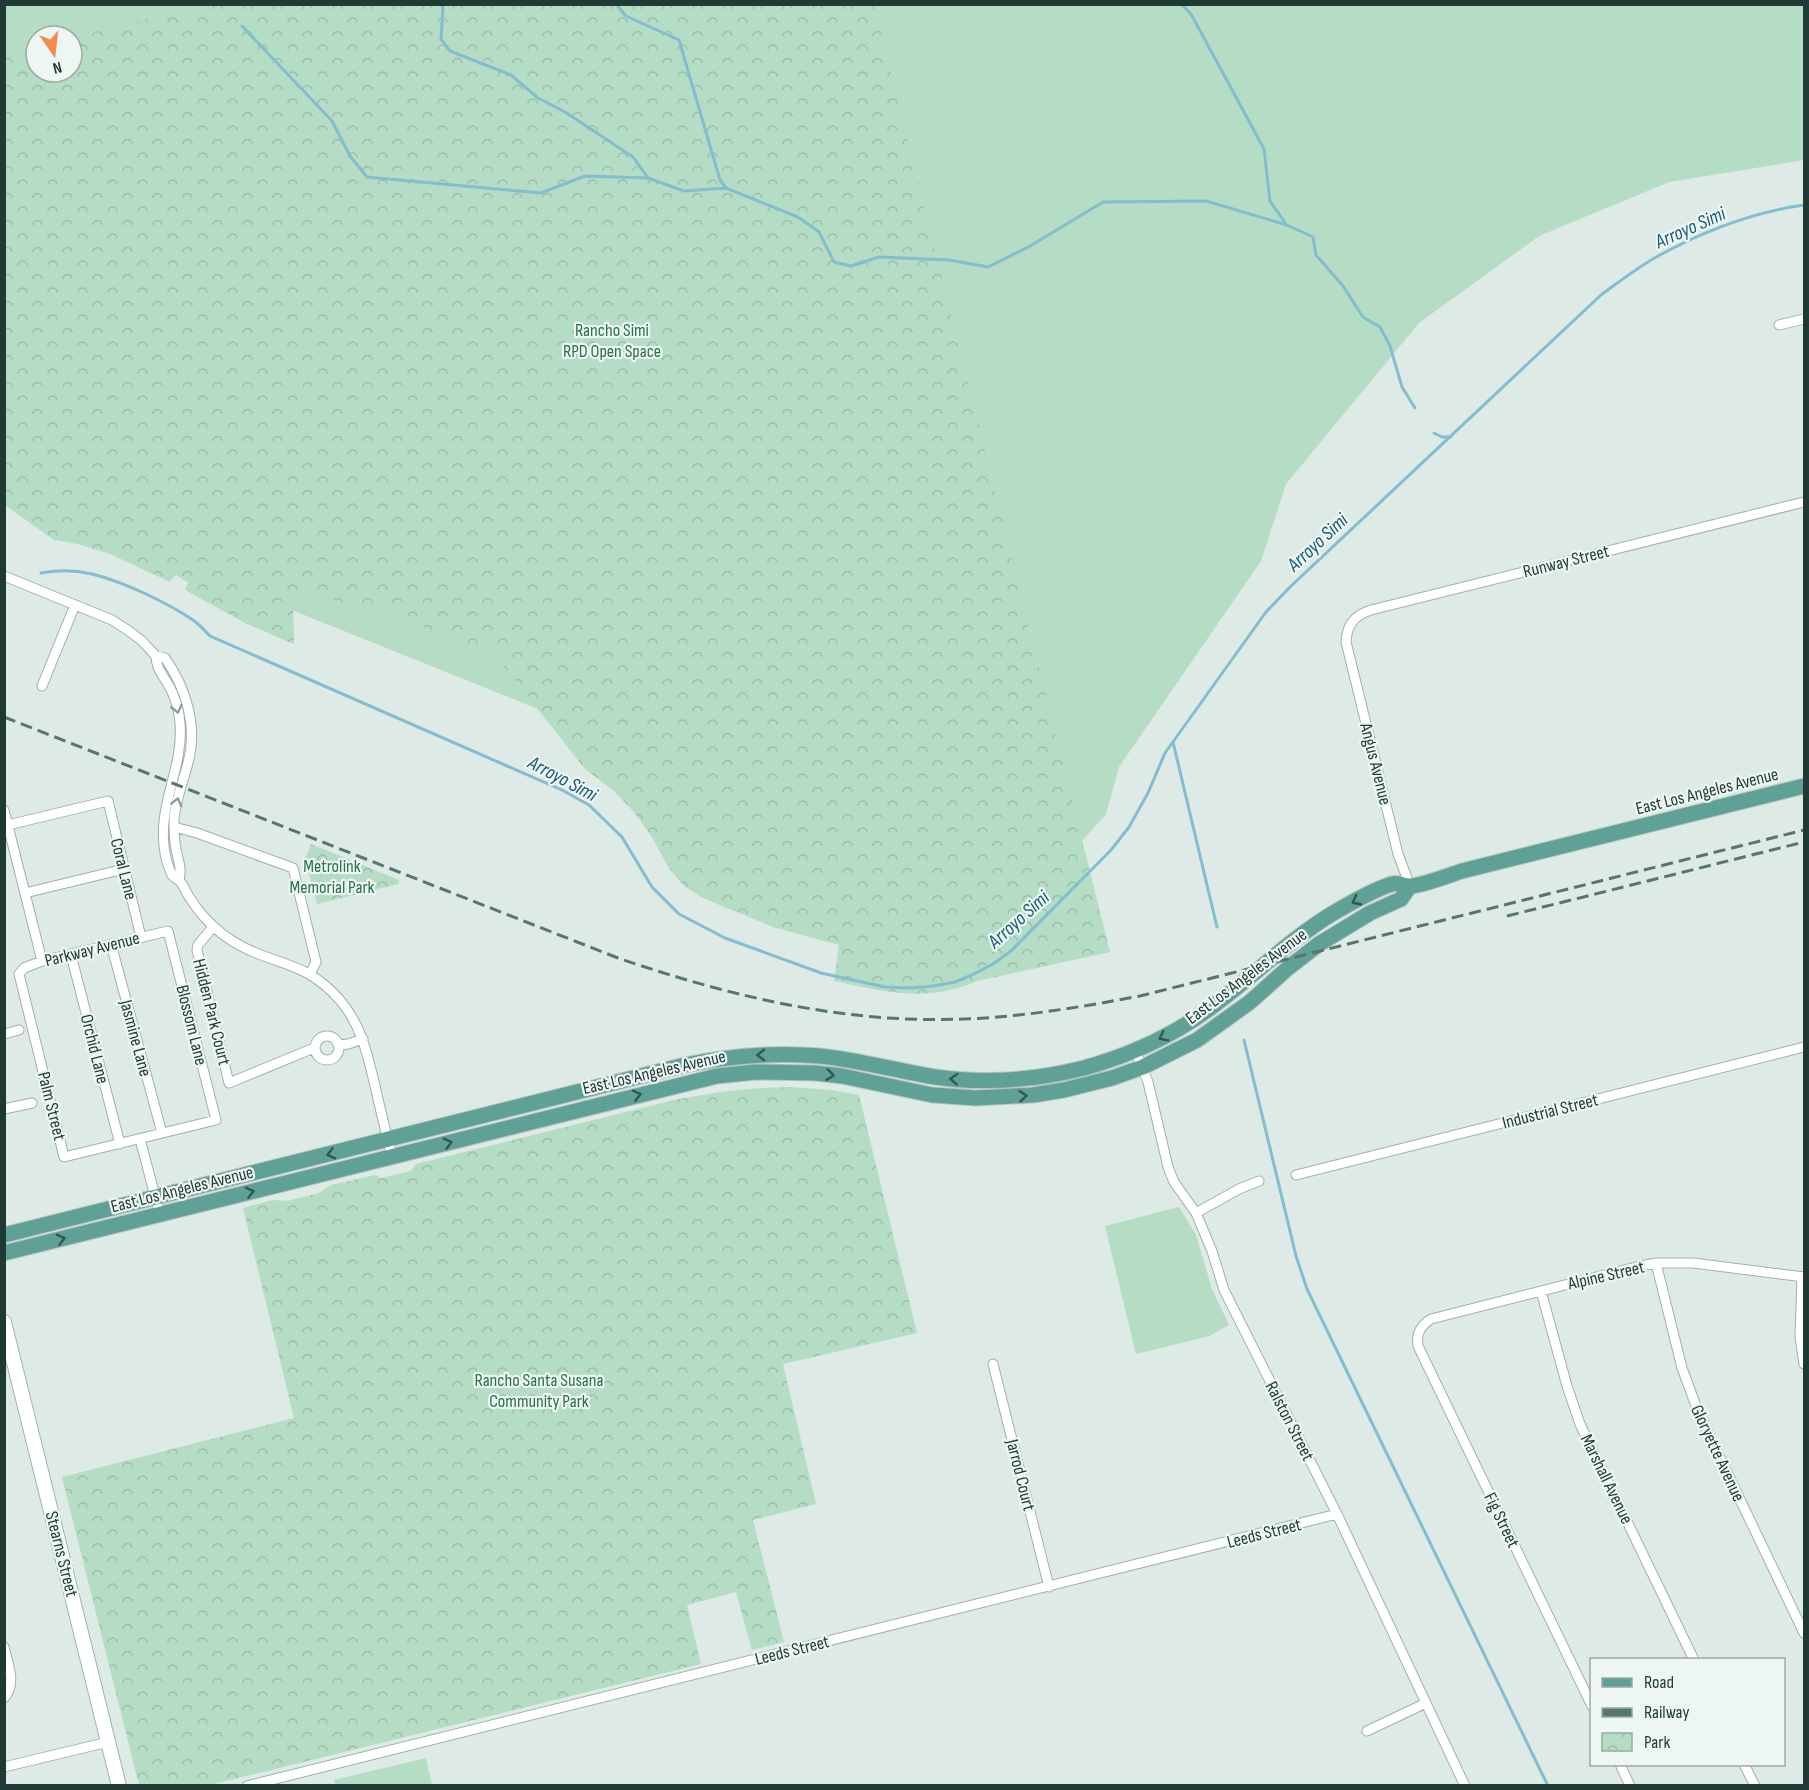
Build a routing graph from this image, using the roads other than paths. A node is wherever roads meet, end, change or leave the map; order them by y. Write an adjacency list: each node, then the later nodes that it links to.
1 (1804, 319): 2 (street)
2 (1779, 325)
3 (1804, 502): 6 (street, Runway Street)
4 (4, 576): 5 (street)
5 (75, 605): 7 (street); 8 (street)
6 (1346, 642): 15 (street, Angus Avenue)
7 (156, 656): 12 (street, one-way to 7); 14 (street, one-way to 14)
8 (42, 686)
9 (1804, 786): 15 (main road, East Los Angeles Avenue)
10 (4, 810): 11 (street)
11 (8, 825): 13 (street, Coral Lane); 16 (street)
12 (174, 827): 14 (street); 24 (street)
13 (124, 869): 16 (street); 19 (street, Coral Lane)
14 (179, 880): 17 (street)
15 (1410, 886): 31 (main road, East Los Angeles Avenue, one-way to 31); 32 (main road, East Los Angeles Avenue)
16 (25, 893): 22 (street)
17 (213, 927): 24 (street); 30 (street, Hidden Park Court)
18 (168, 931): 19 (street, Parkway Avenue); 35 (street, Blossom Lane)
19 (141, 937): 20 (street, Parkway Avenue)
20 (111, 944): 21 (street, Parkway Avenue); 36 (street, Jasmine Lane)
21 (71, 955): 22 (street, Parkway Avenue); 39 (street, Orchid Lane)
22 (42, 961): 23 (street, Parkway Avenue)
23 (19, 974): 39 (street, Palm Street)
24 (310, 974): 27 (street)
25 (19, 1030): 26 (street)
26 (4, 1034)
27 (363, 1039): 28 (street, Hidden Park Court); 38 (street)
28 (339, 1045): 30 (street, Hidden Park Court); 30 (street, Hidden Park Court)
29 (1804, 1047): 41 (street, Industrial Street)
30 (314, 1048)
31 (1135, 1050): 32 (street, Ralston Street); 38 (main road, East Los Angeles Avenue, one-way to 38)
32 (1143, 1067): 40 (main road, East Los Angeles Avenue, one-way to 32); 44 (street, Ralston Street)
33 (32, 1103): 34 (street)
34 (4, 1109)
35 (216, 1120): 36 (street, Palm Street)
36 (162, 1133): 37 (street, Palm Street)
37 (140, 1139): 39 (street, Palm Street); 43 (street)
38 (387, 1140): 40 (street); 43 (main road, East Los Angeles Avenue, one-way to 43)
39 (120, 1144)
40 (392, 1156): 45 (main road, East Los Angeles Avenue, one-way to 40)
41 (1296, 1175)
42 (1259, 1181): 44 (street)
43 (156, 1198): 45 (street); 46 (main road, East Los Angeles Avenue)
44 (1196, 1213): 55 (street, Ralston Street)
45 (160, 1215): 47 (main road, East Los Angeles Avenue, one-way to 45)
46 (4, 1235)
47 (4, 1253)
48 (1656, 1263): 49 (street, Alpine Street); 50 (street, Alpine Street); 57 (street, Gloryette Avenue)
49 (1803, 1276): 54 (street)
50 (1541, 1291): 52 (street, Alpine Street); 59 (street, Marshall Avenue)
51 (4, 1322): 64 (main road, Stearns Street)
52 (1418, 1333): 61 (street, Fig Street)
53 (993, 1364): 56 (street, Jarrod Court)
54 (1804, 1364)
55 (1337, 1514): 56 (street, Leeds Street); 62 (street, Ralston Street)
56 (1049, 1587): 69 (street, Leeds Street)
57 (1804, 1633)
58 (4, 1647): 60 (street)
59 (1694, 1658)
60 (4, 1698)
61 (1590, 1702)
62 (1426, 1703): 63 (street); 70 (street, Ralston Street)
63 (1367, 1731)
64 (108, 1742): 67 (street); 68 (main road, Stearns Street)
65 (1621, 1766): 71 (street)
66 (1745, 1766): 72 (street)
67 (4, 1767)
68 (119, 1785)
69 (247, 1785)
70 (1465, 1785)
71 (1630, 1785)
72 (1755, 1785)

